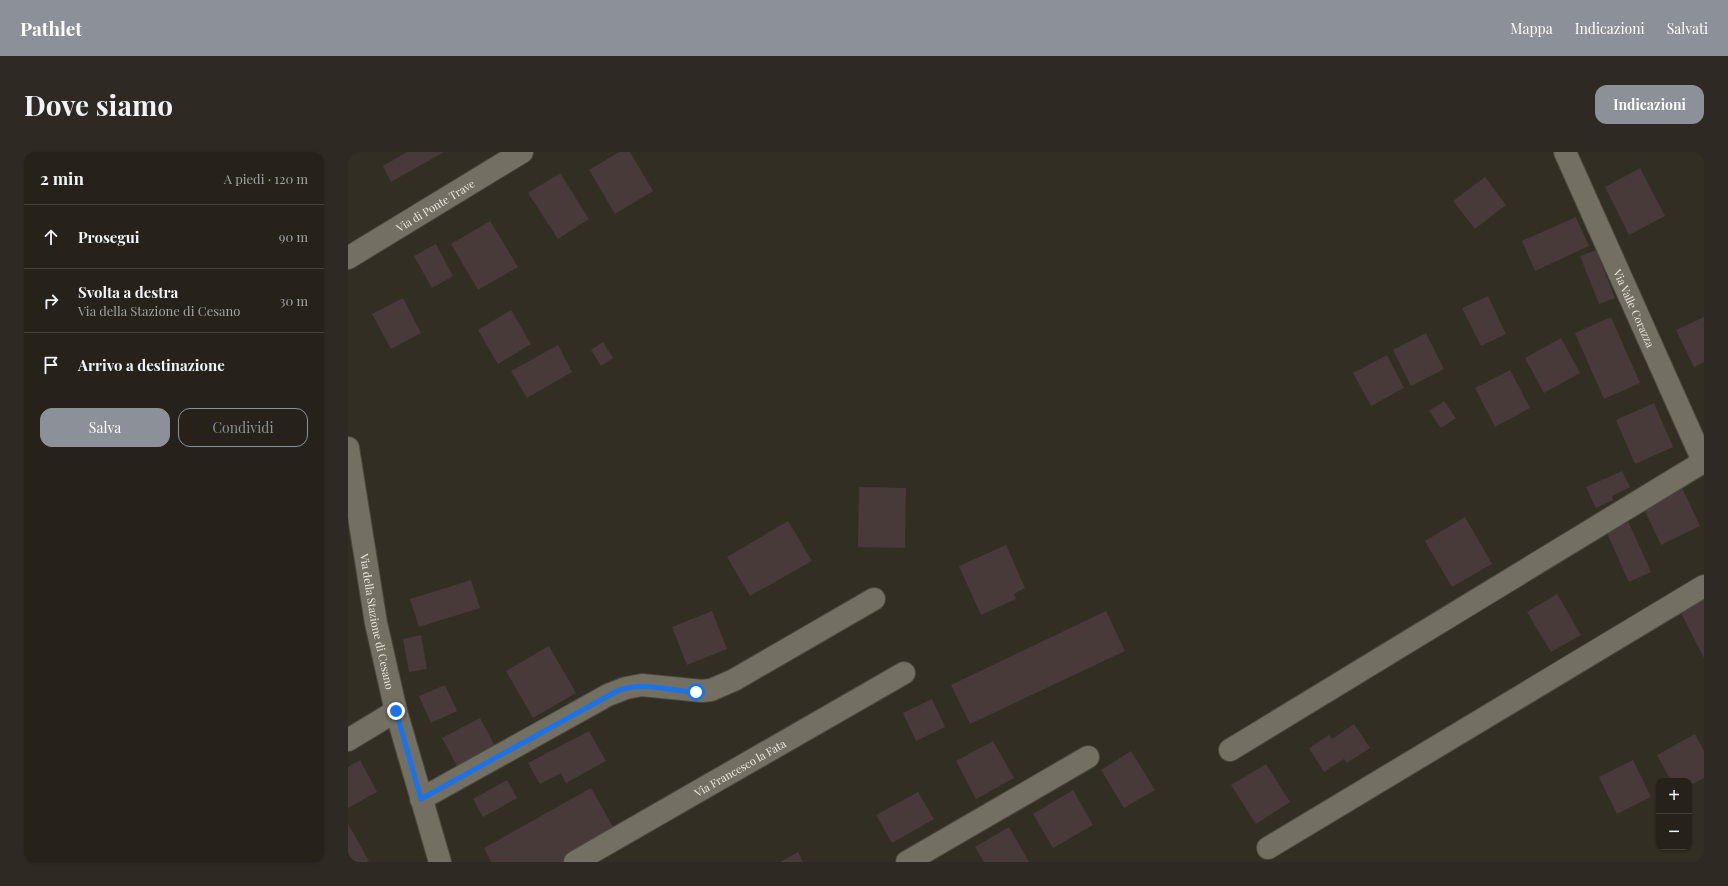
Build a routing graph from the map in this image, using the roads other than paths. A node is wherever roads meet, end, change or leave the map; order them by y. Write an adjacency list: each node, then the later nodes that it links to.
1 (522, 152): 3 (street, Via di Ponte Trave)
2 (1565, 152): 5 (street, Via Valle Corazza)
3 (348, 258)
4 (348, 448): 9 (street, Via della Stazione di Cesano)
5 (1704, 463): 11 (street)
6 (1704, 586): 14 (street)
7 (874, 599): 13 (street)
8 (904, 672): 16 (street, Via Francesco la Fata)
9 (396, 711): 10 (street); 13 (street, Via della Stazione di Cesano)
10 (348, 740)
11 (1230, 750)
12 (1088, 758): 17 (street)
13 (421, 799): 15 (street, Via della Stazione di Cesano)
14 (1268, 848)
15 (440, 862)
16 (575, 862)
17 (907, 862)

